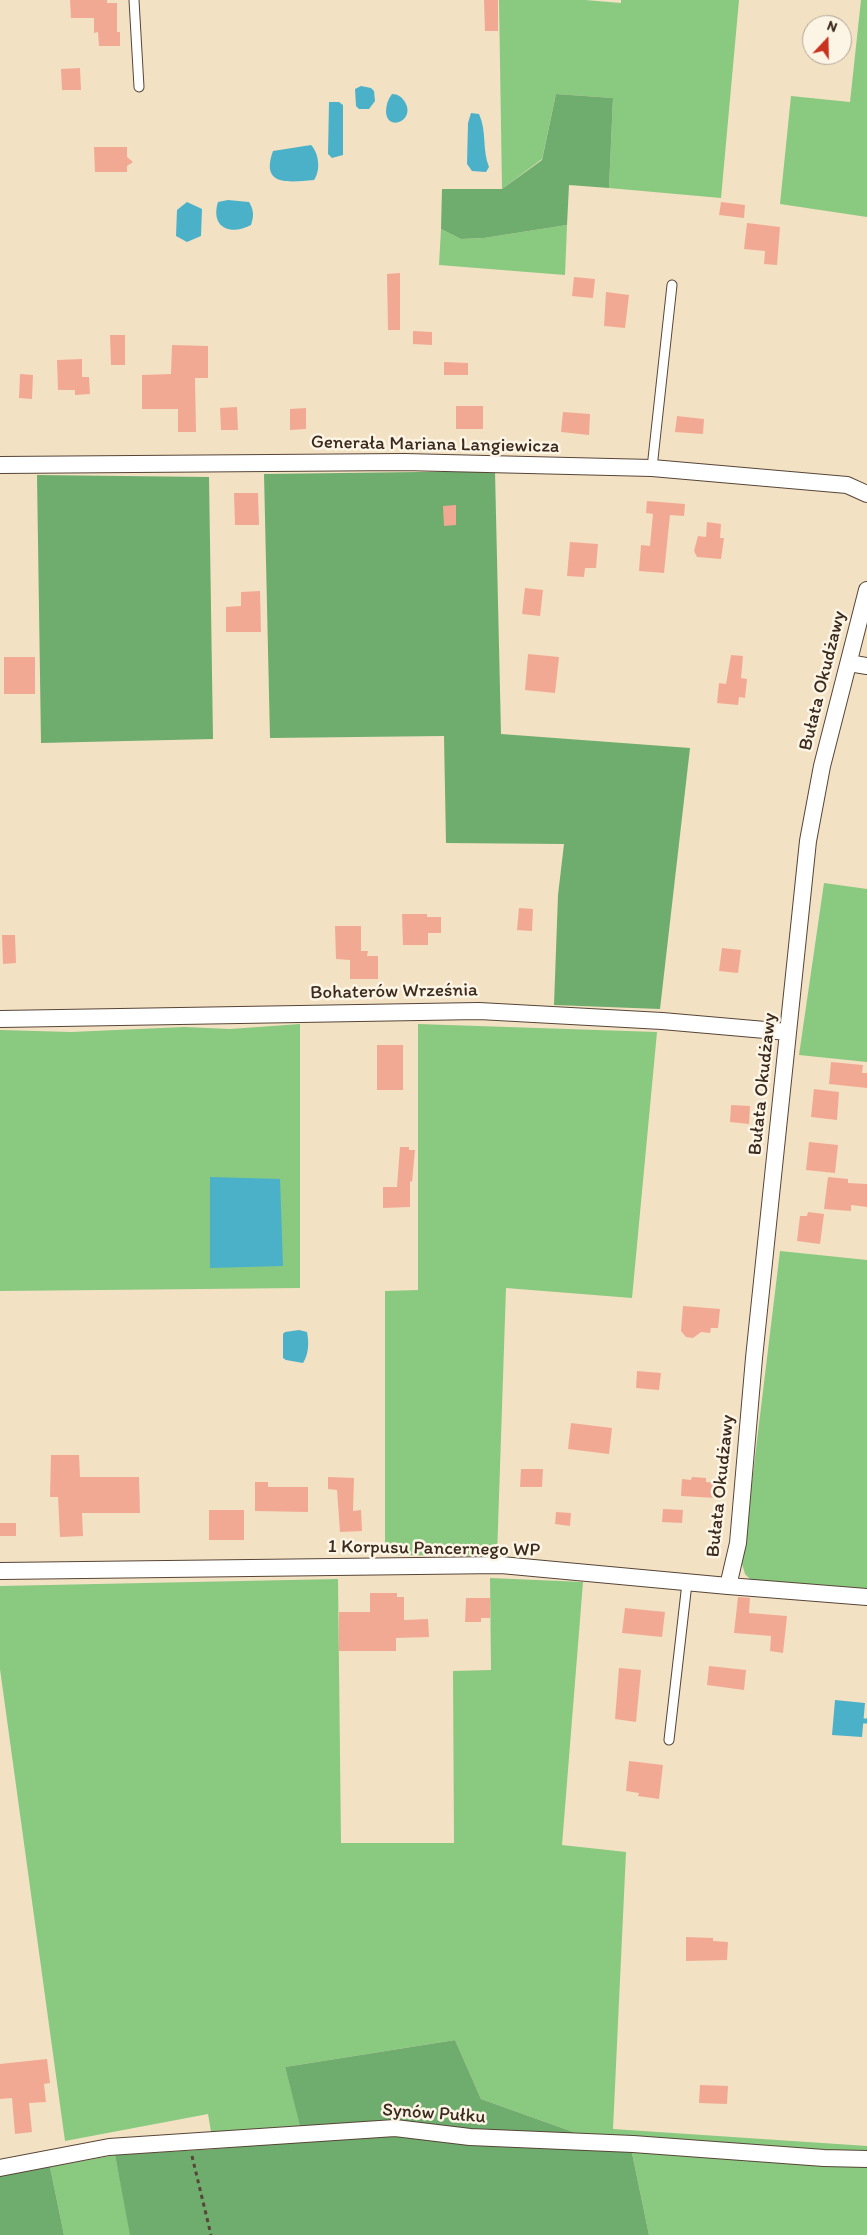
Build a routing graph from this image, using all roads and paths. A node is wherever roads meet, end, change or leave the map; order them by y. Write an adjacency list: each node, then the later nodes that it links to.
1 (134, 0): 2 (lane)
2 (139, 87)
3 (672, 285): 5 (lane)
4 (0, 465): 5 (street, Generała Mariana Langiewicza)
5 (652, 468): 6 (street, Generała Mariana Langiewicza)
6 (867, 494)
7 (867, 590): 8 (street, Bułata Okudżawy)
8 (849, 663): 9 (street); 11 (street, Bułata Okudżawy)
9 (867, 666)
10 (0, 1019): 11 (street, Bohaterów Września)
11 (788, 1032): 14 (street, Bułata Okudżawy)
12 (0, 1571): 13 (street, 1 Korpusu Pancernego WP)
13 (687, 1583): 14 (street, 1 Korpusu Pancernego WP); 16 (lane)
14 (728, 1586): 15 (street, 1 Korpusu Pancernego WP)
15 (867, 1597)
16 (669, 1740)
17 (188, 2140): 18 (street, Synów Pułku); 19 (street, Synów Pułku); 20 (path)
18 (867, 2159)
19 (0, 2168)
20 (211, 2235)

